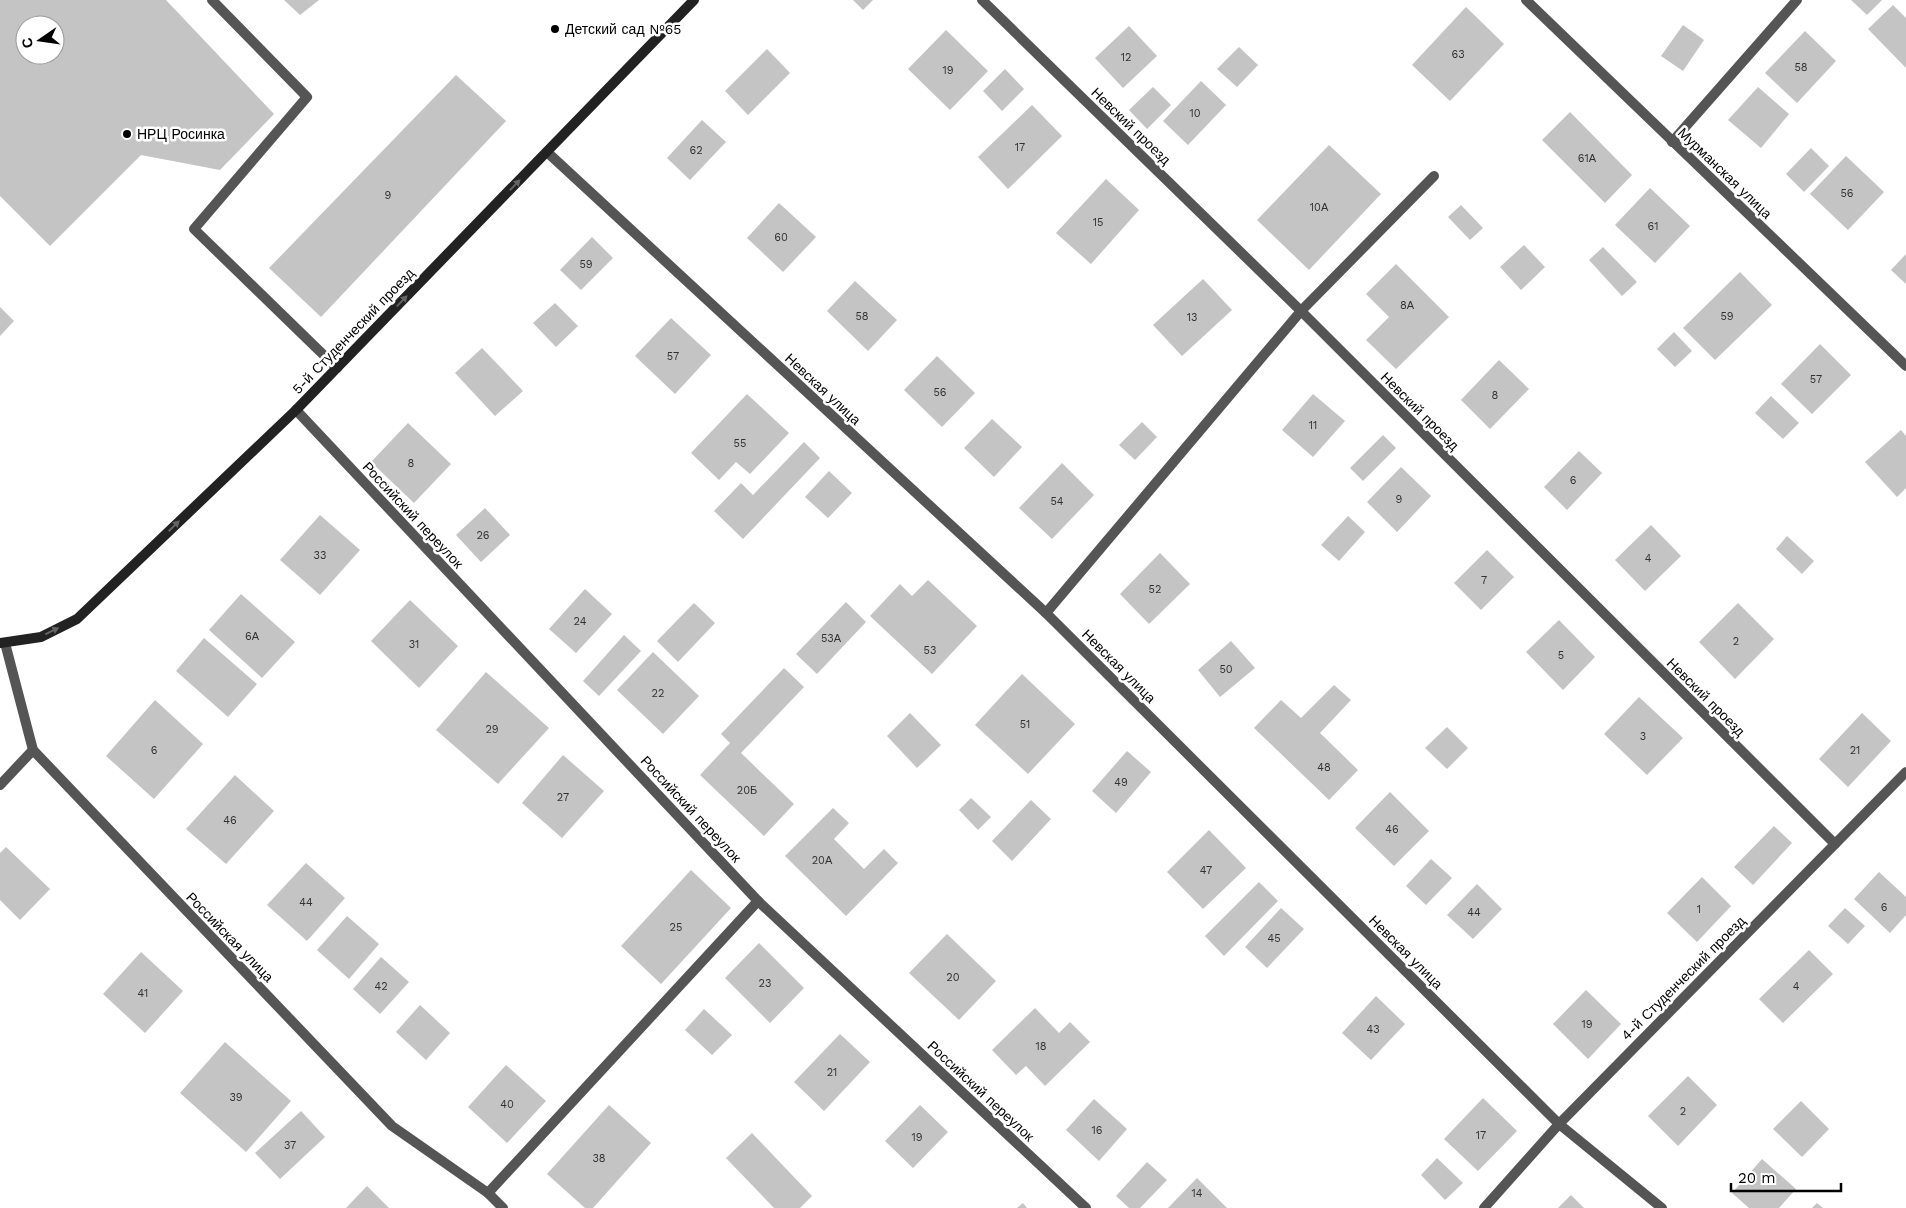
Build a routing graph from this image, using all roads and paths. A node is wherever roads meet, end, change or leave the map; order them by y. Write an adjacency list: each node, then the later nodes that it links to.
1 (212, 0): 11 (street)
2 (694, 0): 7 (main road, 5-й Студенческий проезд)
3 (982, 0): 9 (street, Невский проезд)
4 (1526, 0): 6 (street, Мурманская улица)
5 (1797, 0): 6 (street)
6 (1672, 142): 10 (street, Мурманская улица)
7 (547, 152): 11 (main road, 5-й Студенческий проезд, one-way to 7); 13 (street, Невская улица)
8 (1434, 176): 9 (street)
9 (1301, 312): 13 (street); 18 (street, Невский проезд)
10 (1906, 366)
11 (336, 368): 12 (main road, 5-й Студенческий проезд)
12 (296, 410): 14 (main road, 5-й Студенческий проезд, one-way to 12); 19 (street, Российский переулок)
13 (1046, 613): 20 (street, Невская улица)
14 (2, 643): 15 (street, Российская улица)
15 (33, 750): 17 (street); 21 (street, Российская улица)
16 (1906, 772): 18 (street, 4-й Студенческий проезд)
17 (0, 785)
18 (1835, 844): 20 (street, 4-й Студенческий проезд)
19 (758, 900): 21 (street); 23 (street, Российский переулок)
20 (1558, 1124): 24 (street, 4-й Студенческий проезд); 25 (street, Невская улица)
21 (488, 1194): 22 (street, Российская улица)
22 (502, 1208)
23 (1086, 1208)
24 (1484, 1208)
25 (1662, 1208)

